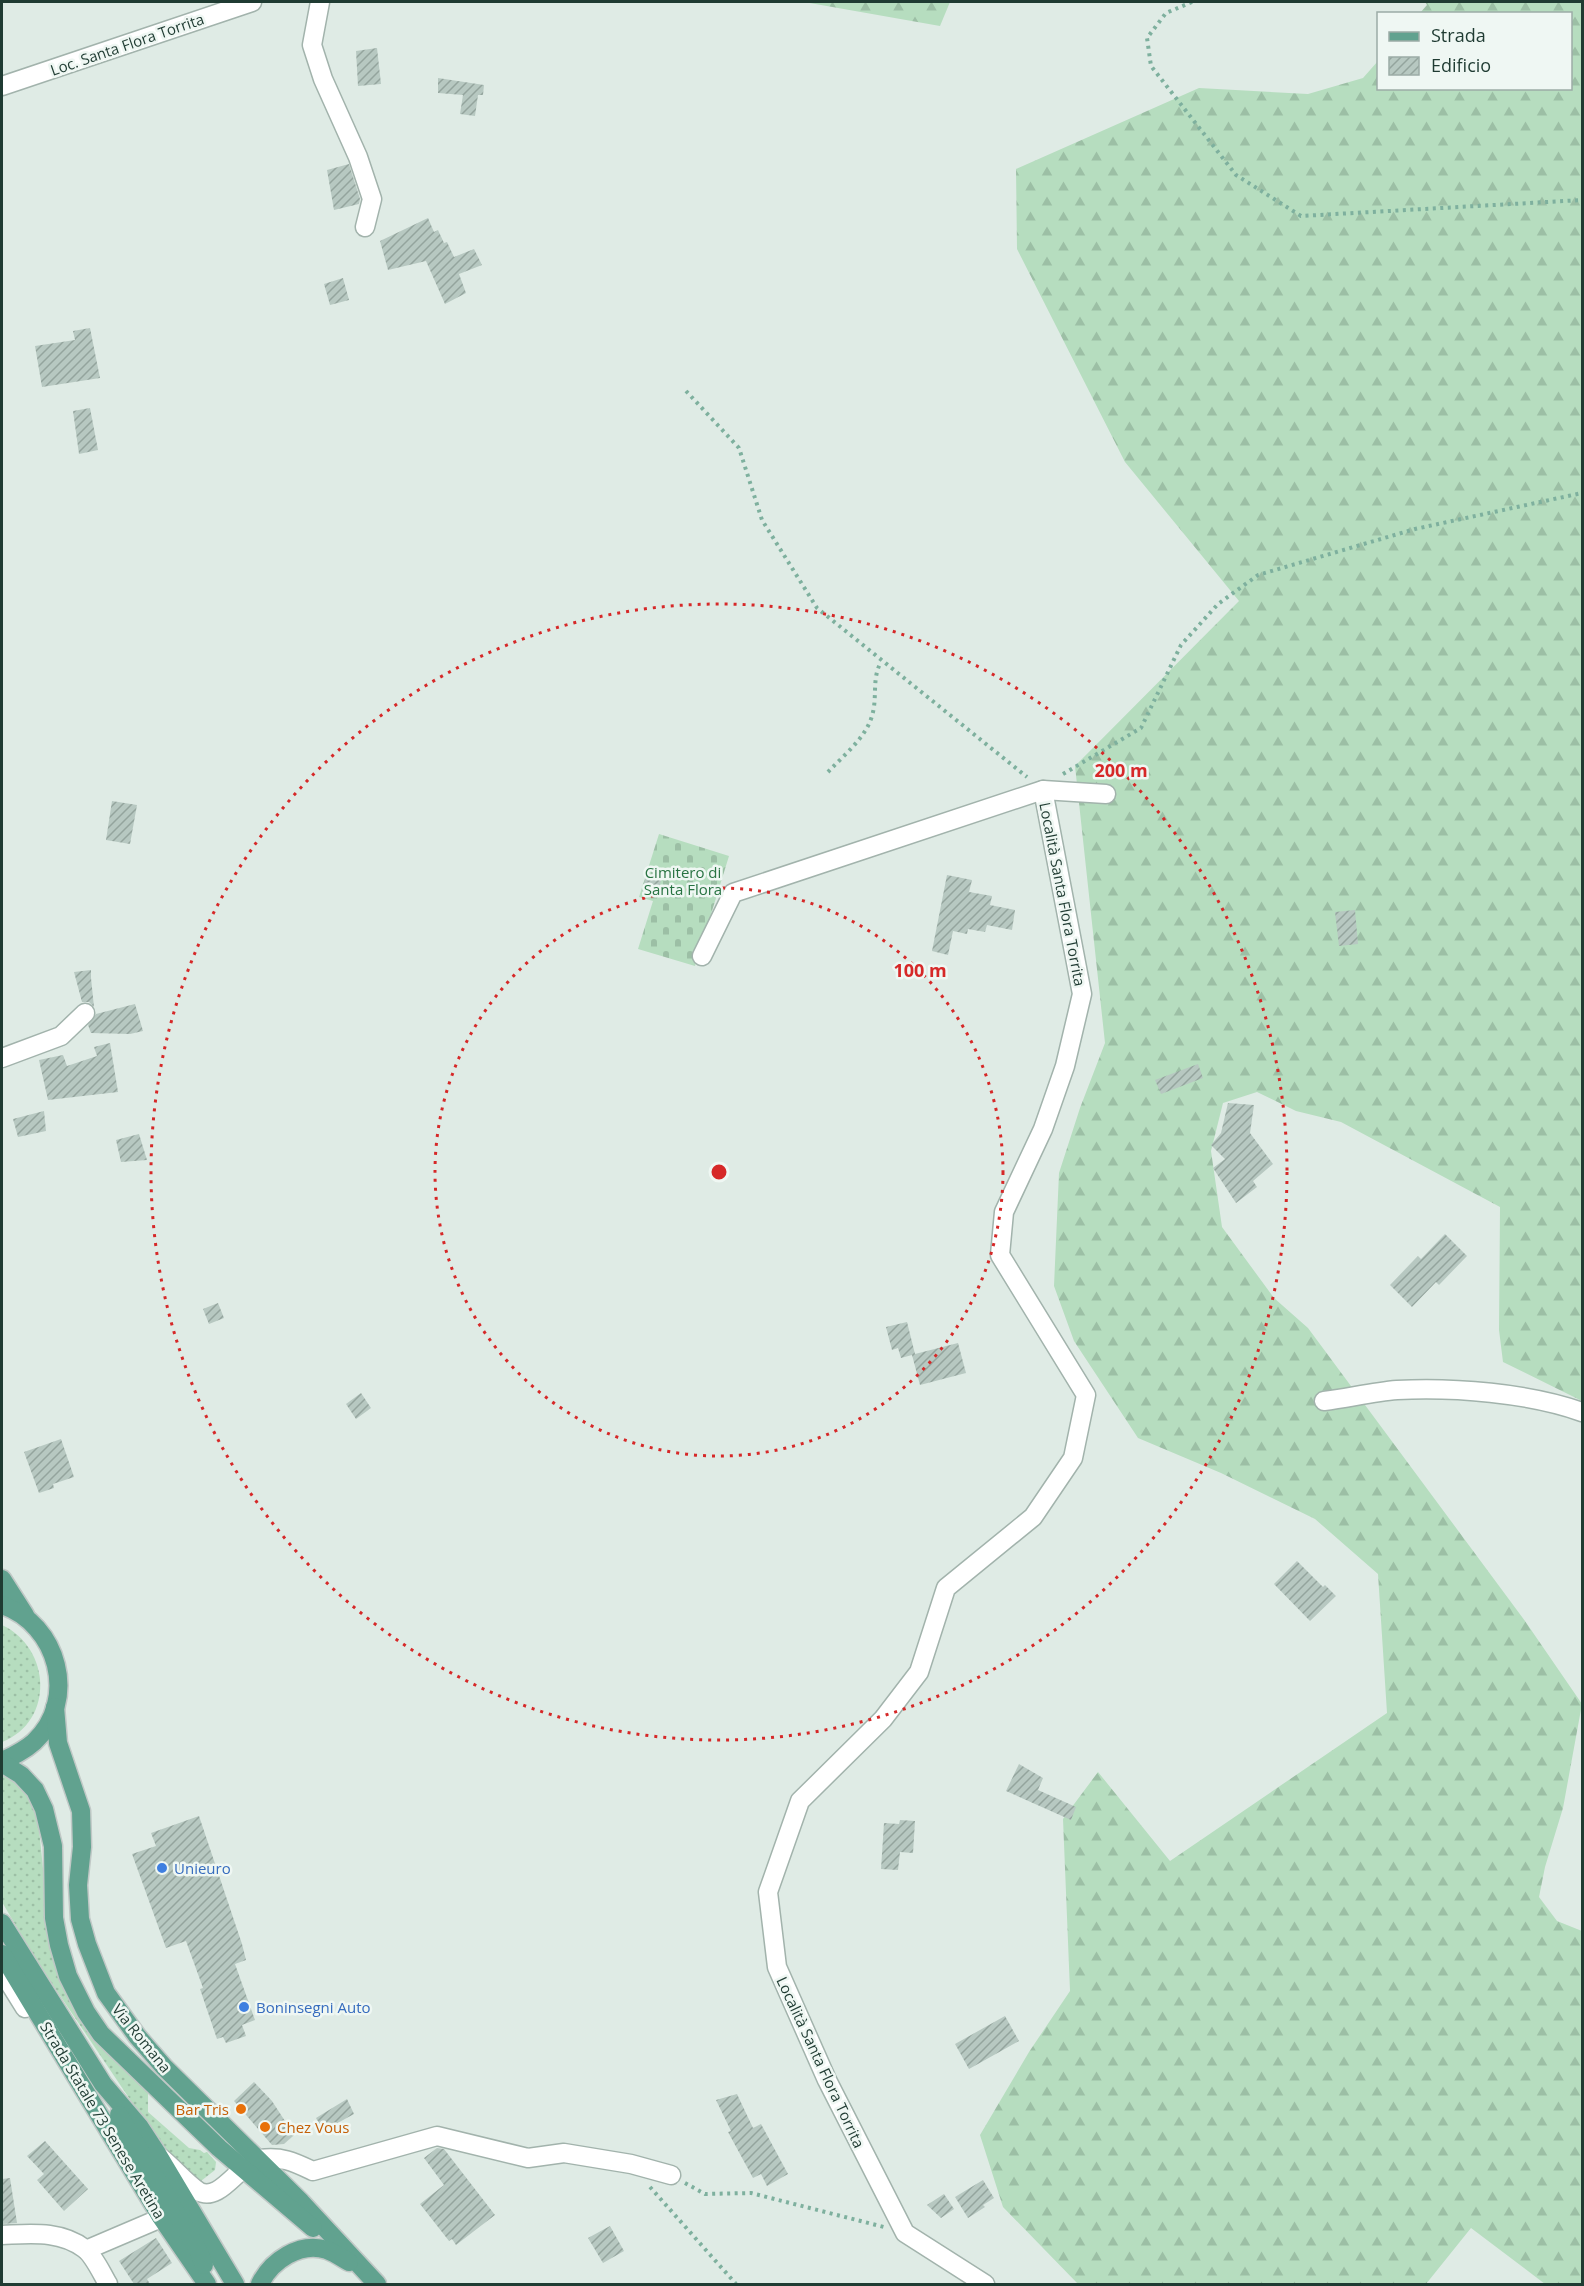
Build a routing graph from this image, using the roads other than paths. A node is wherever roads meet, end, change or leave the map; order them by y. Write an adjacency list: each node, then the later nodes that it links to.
1 (252, 2): 3 (street, Loc. Santa Flora Torrita)
2 (320, 2): 4 (street)
3 (2, 86)
4 (364, 227)
5 (1043, 790): 6 (street); 7 (street); 37 (street, Località Santa Flora Torrita)
6 (1106, 794)
7 (702, 956)
8 (85, 1013): 9 (street)
9 (2, 1058)
10 (1324, 1401): 11 (street)
11 (1582, 1412)
12 (2, 1579): 14 (main road)
13 (2, 1605): 14 (main road)
14 (28, 1619): 15 (main road)
15 (55, 1707): 16 (main road); 23 (main road, Via Romana)
16 (2, 1762): 22 (main road, Via Romana)
17 (2, 1923): 20 (main road, Strada Statale 73 Senese Aretina)
18 (2, 1954): 21 (main road, Strada Statale 73 Senese Aretina)
19 (2, 1971): 21 (street)
20 (103, 2084): 24 (main road, Strada Statale 73 Senese Aretina); 33 (main road)
21 (81, 2085): 33 (main road, Strada Statale 73 Senese Aretina)
22 (158, 2090): 23 (street); 26 (main road, Via Romana)
23 (187, 2090): 25 (main road, Via Romana)
24 (158, 2155): 26 (street); 34 (main road, Strada Statale 73 Senese Aretina)
25 (258, 2160): 26 (street); 27 (street); 31 (main road, Via Romana)
26 (241, 2168): 31 (main road, Via Romana)
27 (671, 2175)
28 (154, 2221): 30 (street)
29 (2, 2235): 30 (street)
30 (86, 2250): 32 (street)
31 (361, 2268): 35 (main road); 36 (main road, Via Romana)
32 (108, 2284)
33 (206, 2284)
34 (235, 2284)
35 (260, 2284)
36 (377, 2284)
37 (986, 2284)

